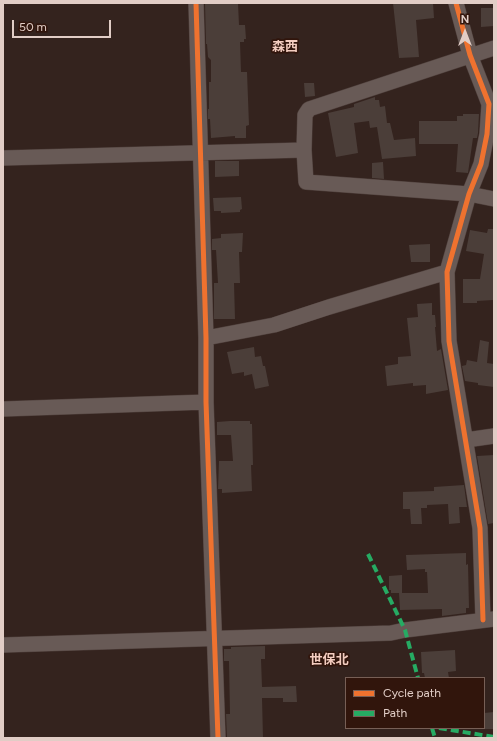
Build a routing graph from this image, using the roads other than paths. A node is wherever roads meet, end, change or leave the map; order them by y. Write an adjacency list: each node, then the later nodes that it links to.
1 (196, 3): 6 (street)
2 (456, 3): 4 (street)
3 (494, 48): 4 (street)
4 (470, 55): 5 (street); 8 (street)
5 (304, 150): 6 (street); 8 (street)
6 (200, 153): 7 (street); 11 (street)
7 (3, 158)
8 (469, 194): 9 (street); 10 (street)
9 (494, 199)
10 (447, 272): 11 (street); 15 (street)
11 (206, 338): 12 (street)
12 (206, 402): 13 (street); 17 (street)
13 (3, 409)
14 (494, 436): 15 (street)
15 (466, 440): 16 (street)
16 (488, 620): 17 (street)
17 (215, 639): 18 (street); 19 (street)
18 (3, 645)
19 (218, 738)

